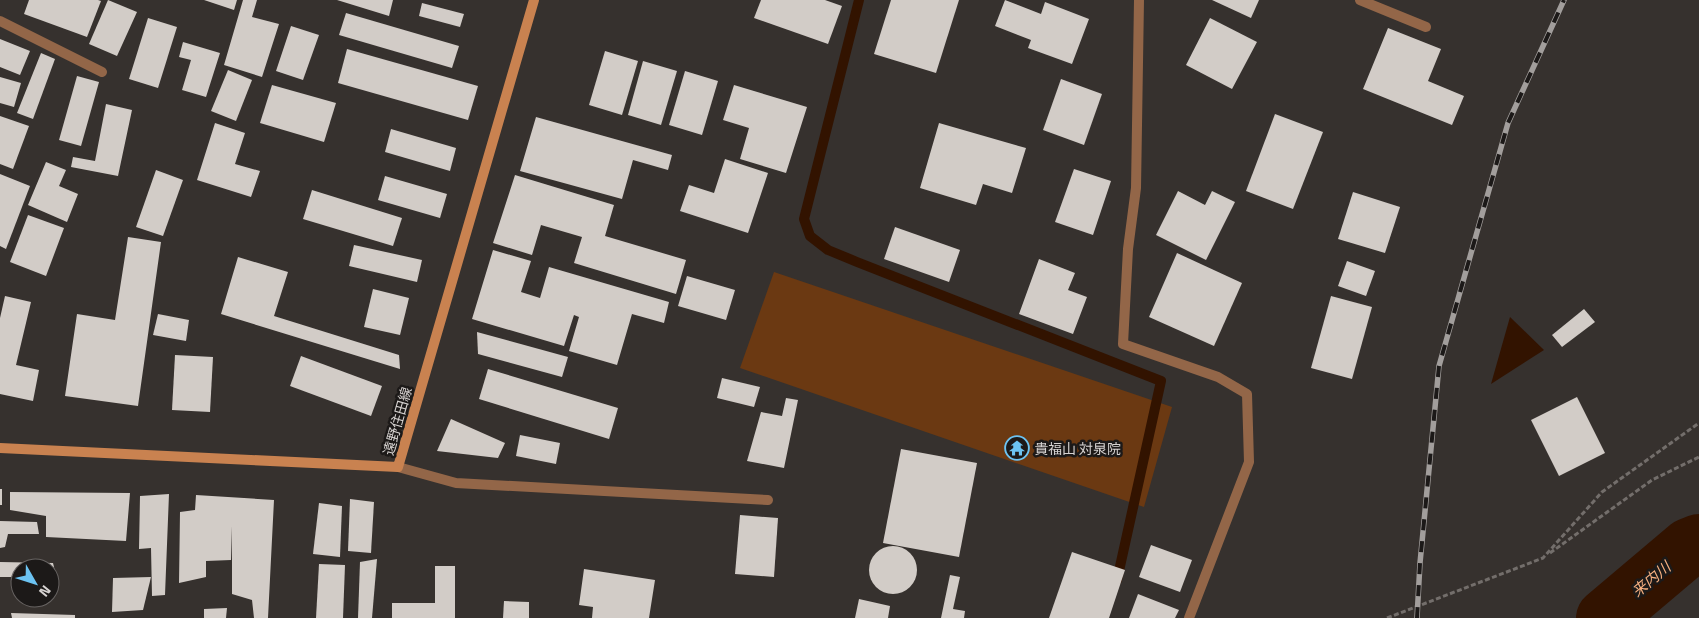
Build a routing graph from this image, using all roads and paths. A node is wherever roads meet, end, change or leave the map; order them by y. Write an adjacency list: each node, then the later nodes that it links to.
1 (534, 0): 10 (main road, 遠野住田線)
2 (1139, 0): 13 (street)
3 (1360, 0): 5 (street)
4 (0, 21): 6 (street)
5 (1426, 27)
6 (102, 72)
7 (1699, 423): 12 (path)
8 (0, 448): 10 (main road, 遠野住田線)
9 (1699, 457): 12 (path)
10 (398, 467): 11 (street)
11 (768, 500)
12 (1543, 558): 14 (path)
13 (1189, 618)
14 (1387, 618)

